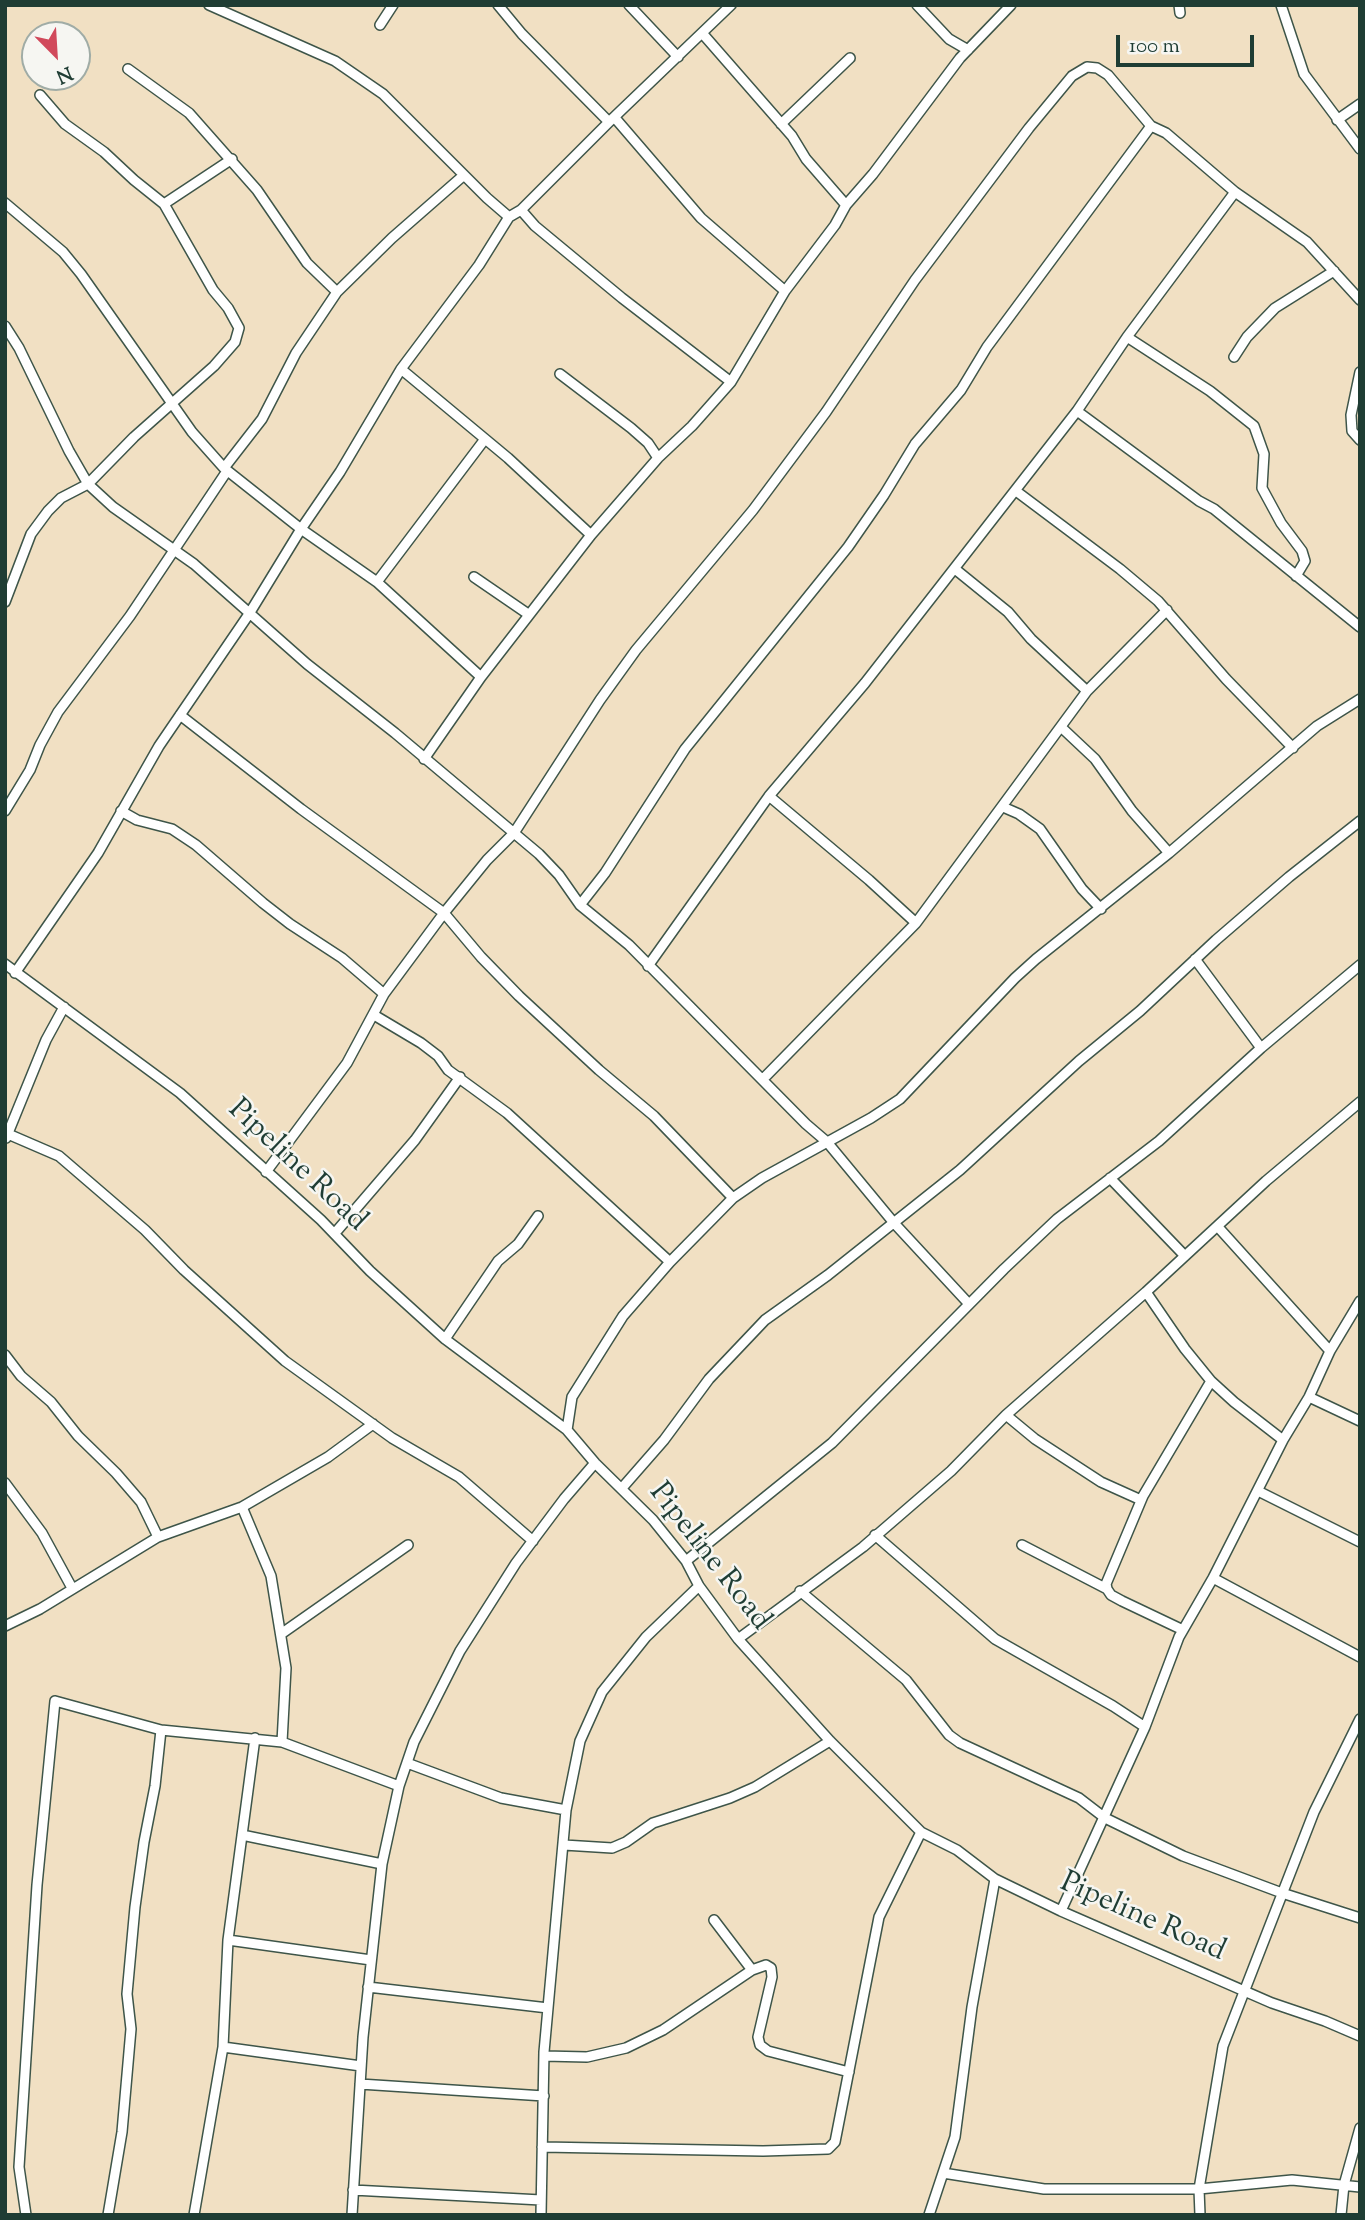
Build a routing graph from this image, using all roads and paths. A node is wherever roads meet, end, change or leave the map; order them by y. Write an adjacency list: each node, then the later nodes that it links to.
1 (209, 5): 23 (street)
2 (393, 5): 9 (street)
3 (498, 5): 17 (street)
4 (629, 5): 12 (street)
5 (732, 5): 10 (street)
6 (917, 5): 11 (street)
7 (1011, 5): 11 (street)
8 (1281, 5): 18 (street)
9 (380, 25)
10 (702, 33): 12 (street); 19 (street)
11 (968, 50): 27 (street)
12 (678, 57): 17 (street)
13 (850, 58): 19 (street)
14 (128, 69): 22 (street)
15 (40, 95): 26 (street)
16 (1360, 104): 18 (street)
17 (612, 120): 28 (street); 31 (street)
18 (1337, 120): 21 (street)
19 (781, 124): 27 (street)
20 (1152, 126): 24 (street); 73 (street); 75 (street)
21 (1360, 149)
22 (232, 159): 26 (street); 32 (street)
23 (464, 175): 29 (street); 32 (street)
24 (1235, 192): 30 (street); 35 (street)
25 (5, 203): 41 (street)
26 (164, 204): 41 (street)
27 (846, 205): 31 (street)
28 (521, 210): 29 (street); 40 (street)
29 (509, 217): 37 (street)
30 (1334, 271): 33 (street); 36 (street)
31 (785, 291): 40 (street)
32 (337, 292): 46 (street)
33 (1360, 300)
34 (5, 326): 47 (street)
35 (1127, 337): 42 (street); 53 (street)
36 (1234, 357)
37 (401, 369): 43 (street); 49 (street)
38 (1360, 372): 44 (street)
39 (560, 374): 45 (street)
40 (731, 382): 45 (street)
41 (173, 403): 46 (street); 47 (street)
42 (1077, 411): 48 (street); 53 (street)
43 (485, 439): 50 (street); 55 (street)
44 (1360, 440)
45 (658, 458): 50 (street)
46 (225, 469): 49 (street); 51 (street)
47 (88, 484): 51 (street); 56 (street)
48 (1016, 491): 52 (street); 57 (street)
49 (301, 530): 55 (street); 58 (street)
50 (590, 536): 59 (street)
51 (175, 550): 58 (street); 70 (street)
52 (955, 569): 62 (street); 68 (street)
53 (1296, 576): 60 (street)
54 (474, 577): 59 (street)
55 (377, 582): 61 (street)
56 (5, 602)
57 (1167, 610): 62 (street); 66 (street)
58 (249, 614): 64 (street); 67 (street)
59 (528, 614): 61 (street)
60 (1360, 626)
61 (481, 677): 67 (street)
62 (1087, 691): 65 (street)
63 (1360, 699): 66 (street)
64 (180, 715): 71 (street); 77 (street)
65 (1061, 727): 69 (street); 74 (street)
66 (1293, 748): 74 (street)
67 (424, 758): 73 (street)
68 (769, 796): 78 (street); 82 (street)
69 (1003, 807): 76 (street); 78 (street)
70 (5, 811)
71 (121, 811): 83 (street); 84 (street)
72 (1360, 821): 79 (street)
73 (514, 833): 75 (street); 77 (street)
74 (1170, 853): 76 (street)
75 (580, 905): 82 (street)
76 (1101, 909): 92 (street)
77 (444, 913): 84 (street); 95 (street)
78 (916, 923): 89 (street)
79 (1195, 959): 87 (street); 97 (street)
80 (5, 964): 83 (street, Pipeline Road)
81 (1360, 965): 87 (street)
82 (648, 966): 89 (street)
83 (15, 973): 85 (street, Pipeline Road)
84 (384, 995): 86 (street)
85 (64, 1007): 91 (street); 93 (street, Pipeline Road)
86 (374, 1014): 88 (street); 93 (street)
87 (1261, 1048): 94 (street)
88 (460, 1077): 99 (street); 101 (street)
89 (763, 1079): 92 (street)
90 (1360, 1102): 98 (street)
91 (7, 1137): 112 (street)
92 (827, 1142): 95 (street); 97 (street)
93 (266, 1172): 99 (street, Pipeline Road)
94 (1110, 1178): 100 (street); 104 (street)
95 (733, 1198): 101 (street)
96 (538, 1216): 105 (street)
97 (894, 1223): 104 (street); 117 (street)
98 (1218, 1227): 100 (street); 106 (street)
99 (334, 1233): 105 (street, Pipeline Road)
100 (1185, 1256): 102 (street)
101 (670, 1262): 113 (street)
102 (1146, 1292): 108 (street); 110 (street)
103 (1360, 1301): 106 (street)
104 (969, 1304): 127 (street)
105 (445, 1339): 113 (street, Pipeline Road)
106 (1330, 1351): 109 (street)
107 (5, 1355): 122 (street)
108 (1211, 1381): 114 (street); 119 (street)
109 (1309, 1397): 111 (street); 114 (street)
110 (1006, 1415): 119 (street); 121 (street)
111 (1360, 1421)
112 (373, 1424): 120 (street); 123 (street)
113 (567, 1430): 115 (street, Pipeline Road)
114 (1283, 1440): 118 (street)
115 (595, 1464): 117 (street, Pipeline Road); 123 (street)
116 (5, 1483): 130 (street)
117 (622, 1488): 127 (street, Pipeline Road)
118 (1258, 1491): 124 (street); 128 (street)
119 (1141, 1500): 131 (street)
120 (242, 1507): 122 (street); 135 (street)
121 (875, 1535): 132 (street); 139 (street)
122 (158, 1537): 130 (street)
123 (533, 1541): 144 (street)
124 (1360, 1542)
125 (408, 1545): 135 (street)
126 (1022, 1545): 131 (street)
127 (686, 1561): 129 (street, Pipeline Road)
128 (1213, 1578): 134 (street); 137 (street)
129 (699, 1586): 136 (street, Pipeline Road); 146 (street)
130 (72, 1588): 133 (street)
131 (1107, 1589): 134 (street)
132 (800, 1591): 136 (street); 147 (street)
133 (5, 1626)
134 (1183, 1630): 139 (street)
135 (281, 1634): 143 (street)
136 (738, 1639): 142 (street, Pipeline Road)
137 (1360, 1657)
138 (1360, 1719): 153 (street)
139 (1145, 1727): 147 (street)
140 (162, 1730): 141 (street); 178 (street); 179 (street)
141 (255, 1738): 143 (street); 149 (street)
142 (830, 1741): 148 (street, Pipeline Road); 150 (street)
143 (282, 1742): 145 (street)
144 (407, 1763): 145 (street); 146 (street)
145 (399, 1786): 151 (street)
146 (566, 1810): 150 (street)
147 (1105, 1818): 153 (street); 154 (street)
148 (921, 1832): 152 (street, Pipeline Road); 167 (street)
149 (242, 1835): 151 (street); 157 (street)
150 (564, 1845): 162 (street)
151 (382, 1864): 158 (street)
152 (995, 1879): 154 (street, Pipeline Road); 172 (street)
153 (1282, 1893): 155 (street); 161 (street)
154 (1061, 1911): 161 (street, Pipeline Road)
155 (1360, 1918)
156 (714, 1920): 159 (street)
157 (228, 1940): 158 (street); 164 (street)
158 (371, 1960): 160 (street)
159 (752, 1970): 165 (street); 167 (street)
160 (369, 1987): 162 (street); 166 (street)
161 (1243, 1989): 163 (street, Pipeline Road); 175 (street)
162 (548, 2008): 165 (street)
163 (1360, 2036)
164 (223, 2047): 166 (street); 180 (street)
165 (544, 2056): 169 (street)
166 (361, 2066): 168 (street)
167 (849, 2072): 171 (street)
168 (360, 2084): 169 (street); 176 (street)
169 (544, 2096): 171 (street)
170 (1360, 2128): 173 (street)
171 (542, 2147): 177 (street)
172 (943, 2173): 175 (street); 183 (street)
173 (1344, 2185): 174 (street); 175 (street); 185 (street)
174 (1360, 2187)
175 (1199, 2189): 184 (street)
176 (353, 2190): 177 (street); 181 (street)
177 (541, 2200): 182 (street)
178 (26, 2215)
179 (108, 2215)
180 (194, 2215)
181 (352, 2215)
182 (541, 2215)
183 (929, 2215)
184 (1200, 2215)
185 (1341, 2215)

